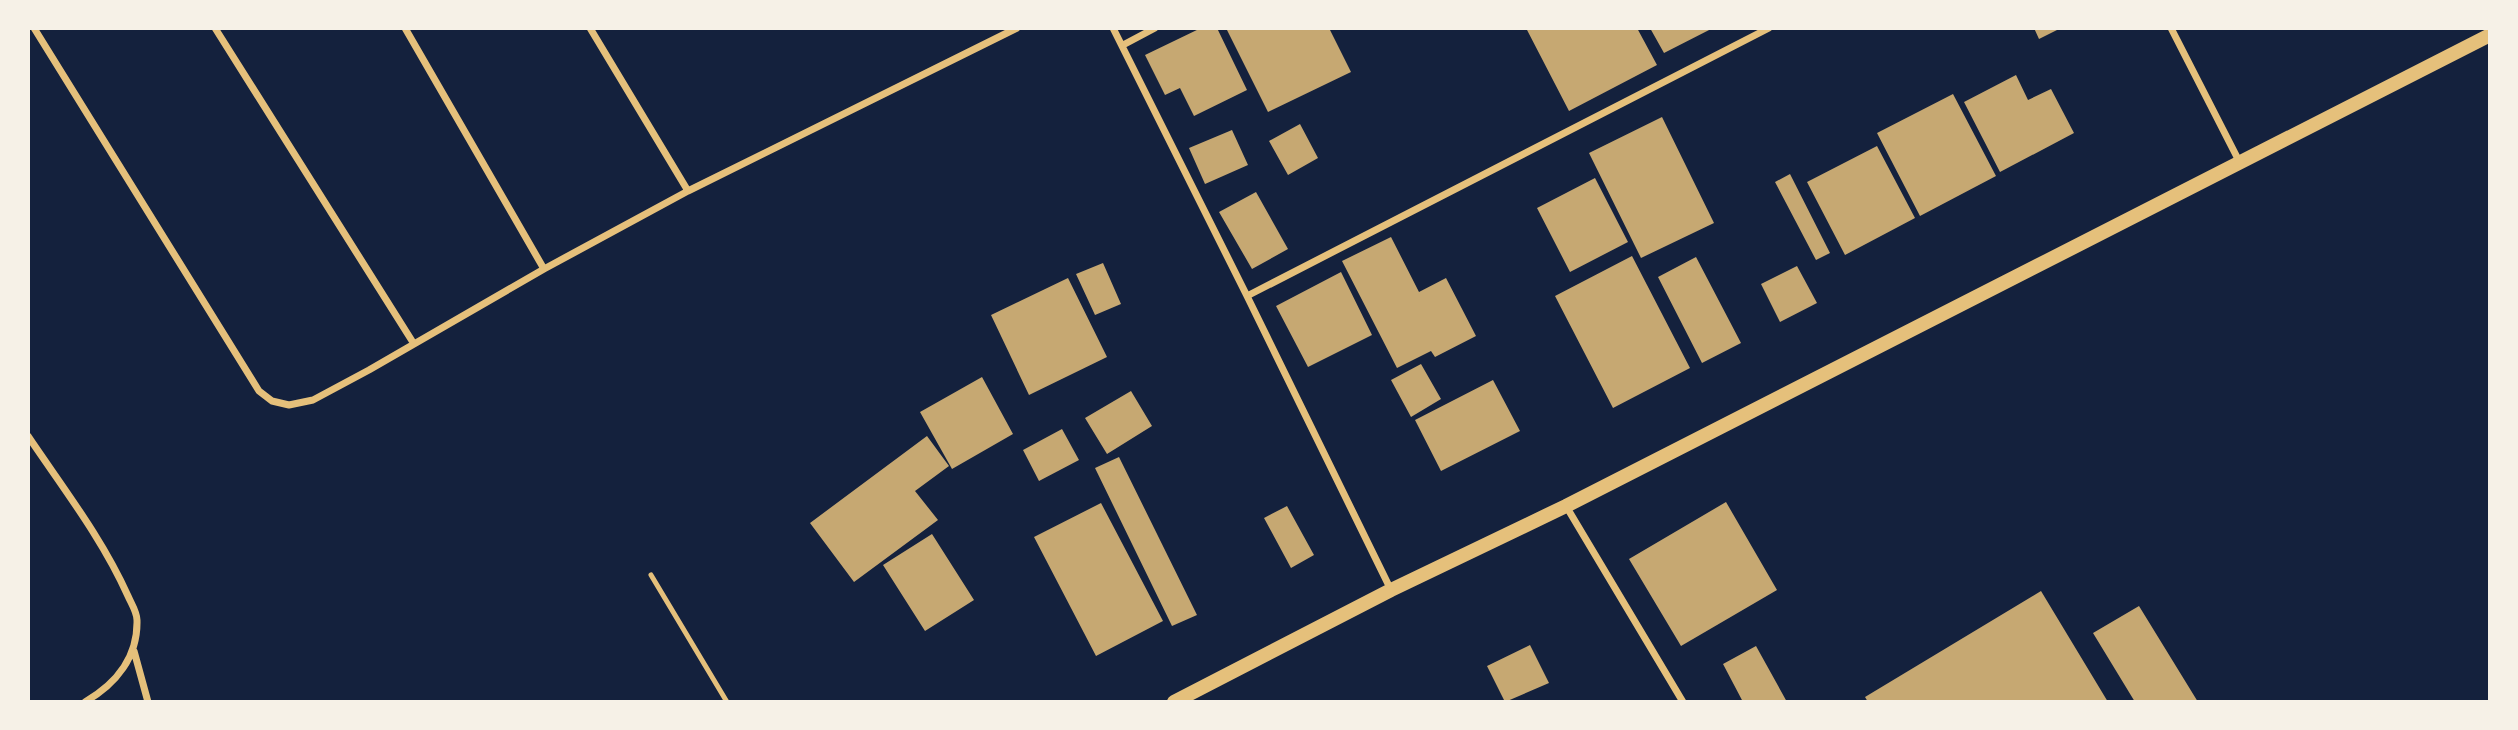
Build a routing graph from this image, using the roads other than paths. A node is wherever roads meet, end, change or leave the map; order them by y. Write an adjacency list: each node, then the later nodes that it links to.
1 (34, 28): 16 (street)
2 (215, 28): 16 (street)
3 (405, 28): 14 (street)
4 (590, 28): 13 (street)
5 (1017, 28): 13 (street)
6 (1113, 28): 11 (street)
7 (1154, 28): 11 (street)
8 (1769, 28): 15 (street)
9 (2171, 28): 12 (street)
10 (2490, 35): 12 (main road)
11 (1123, 45): 15 (street)
12 (2239, 162): 18 (main road)
13 (688, 191): 14 (street)
14 (544, 269): 16 (street)
15 (1247, 296): 20 (street)
16 (414, 345)
17 (28, 436): 21 (street)
18 (1566, 506): 20 (main road); 26 (street)
19 (651, 575): 24 (lane)
20 (1391, 590): 25 (main road)
21 (134, 651): 22 (street); 23 (street)
22 (85, 702)
23 (148, 702)
24 (727, 702)
25 (1174, 702)
26 (1683, 702)

